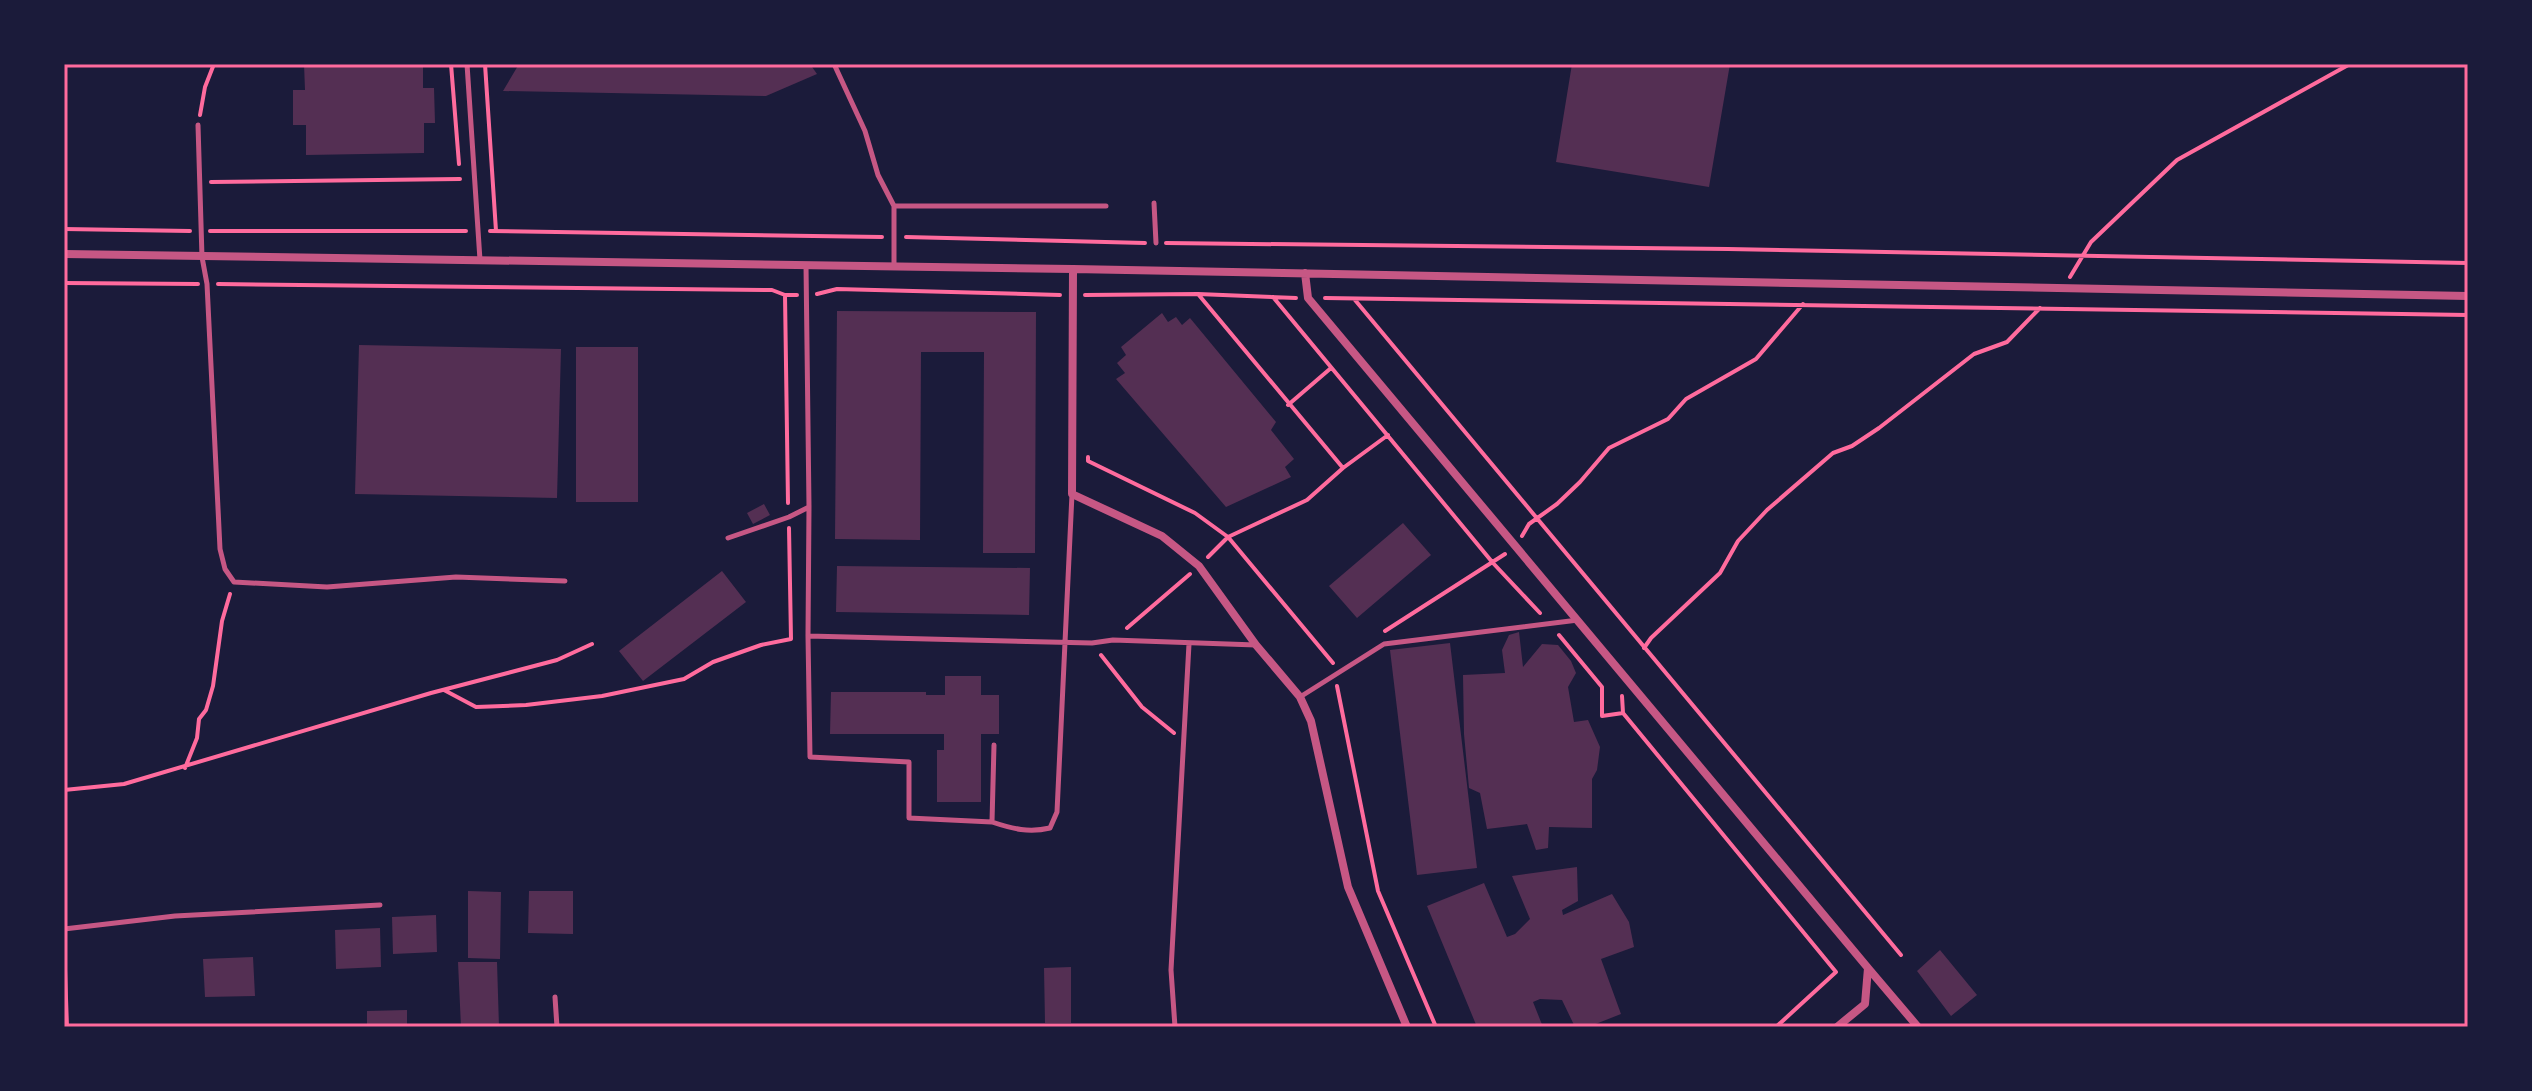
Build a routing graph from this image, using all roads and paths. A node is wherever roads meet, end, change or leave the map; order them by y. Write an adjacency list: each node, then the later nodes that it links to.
1 (214, 64): 7 (path)
2 (451, 64): 8 (path)
3 (467, 64): 18 (lane)
4 (485, 64): 19 (path)
5 (834, 64): 12 (lane)
6 (2350, 64): 24 (path)
7 (198, 125): 9 (lane)
8 (459, 164)
9 (200, 182): 10 (path); 16 (lane)
10 (462, 192)
11 (1154, 203): 21 (lane)
12 (894, 206): 13 (lane); 20 (lane)
13 (1106, 206)
14 (464, 218): 17 (path)
15 (64, 229): 16 (path)
16 (201, 231): 17 (path); 23 (lane)
17 (465, 231): 18 (path)
18 (480, 231): 19 (path); 25 (lane)
19 (496, 231): 20 (path)
20 (894, 237): 21 (path); 28 (lane)
21 (1156, 243): 24 (path)
22 (64, 254): 23 (street)
23 (202, 257): 25 (street); 32 (lane)
24 (2082, 257): 26 (path); 33 (path)
25 (480, 261): 27 (street)
26 (2468, 263)
27 (806, 265): 28 (street); 36 (lane)
28 (894, 267): 29 (street)
29 (1073, 269): 30 (street); 37 (street)
30 (1305, 273): 33 (street); 40 (street)
31 (64, 283): 32 (path)
32 (207, 284): 35 (path); 60 (lane)
33 (2064, 288): 38 (street); 43 (path)
34 (1198, 294): 37 (path); 39 (path); 46 (path)
35 (785, 295): 36 (path); 52 (path)
36 (806, 295): 37 (path); 51 (lane)
37 (1073, 295): 50 (street)
38 (2468, 296)
39 (1273, 297): 40 (path); 45 (path)
40 (1308, 298): 41 (path); 56 (street)
41 (1353, 298): 42 (path); 53 (path)
42 (1803, 304): 43 (path); 53 (path)
43 (2039, 308): 44 (path); 71 (path)
44 (2468, 315)
45 (1331, 368): 46 (path); 47 (path)
46 (1288, 405): 49 (path)
47 (1388, 435): 49 (path); 57 (path)
48 (1088, 446): 54 (path)
49 (1343, 468): 54 (path)
50 (1072, 494): 58 (street); 66 (lane)
51 (809, 507): 52 (lane); 63 (lane)
52 (789, 517): 55 (lane); 74 (path)
53 (1536, 519): 56 (path); 71 (path)
54 (1228, 537): 58 (path); 72 (path)
55 (728, 538)
56 (1516, 545): 57 (path); 61 (street)
57 (1493, 563): 62 (path); 64 (path)
58 (1199, 566): 65 (path); 70 (street)
59 (565, 581): 60 (lane)
60 (234, 582): 78 (path)
61 (1579, 620): 62 (lane); 84 (street)
62 (1549, 624): 73 (lane); 92 (path)
63 (808, 636): 66 (lane); 80 (lane)
64 (1372, 639)
65 (1113, 640): 67 (lane); 69 (lane)
66 (1065, 641): 67 (lane); 80 (lane)
67 (1092, 643): 76 (path)
68 (592, 644): 74 (path)
69 (1189, 644): 70 (lane); 76 (lane)
70 (1256, 645): 75 (street)
71 (1644, 648): 85 (path)
72 (1345, 656)
73 (1335, 675): 75 (lane); 91 (path)
74 (444, 690): 78 (path)
75 (1300, 697): 90 (street)
76 (1183, 741): 89 (lane)
77 (994, 745): 80 (lane)
78 (185, 768): 79 (path)
79 (64, 790)
80 (992, 822)
81 (380, 905): 82 (lane)
82 (64, 929)
83 (64, 936): 87 (path)
84 (1852, 949): 93 (street); 94 (street)
85 (1901, 955)
86 (555, 997): 88 (lane)
87 (67, 1027)
88 (557, 1027)
89 (1175, 1027)
90 (1407, 1027)
91 (1436, 1027)
92 (1776, 1027)
93 (1837, 1027)
94 (1918, 1027)

